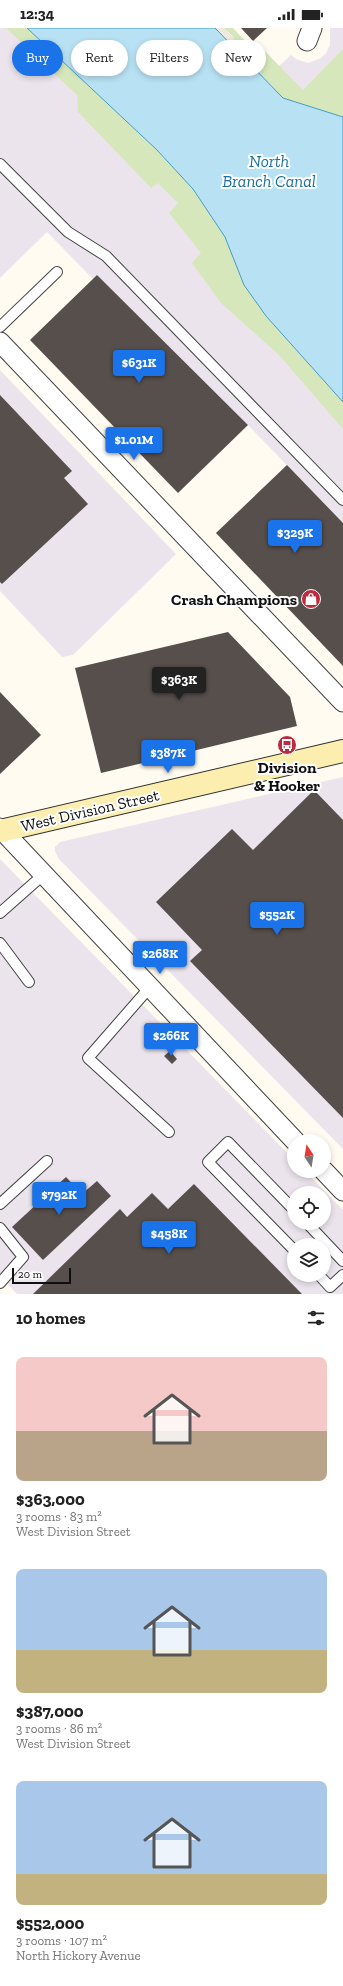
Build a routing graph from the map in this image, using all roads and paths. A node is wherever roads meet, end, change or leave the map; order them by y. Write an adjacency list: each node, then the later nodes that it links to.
1 (0, 164): 5 (lane)
2 (57, 272): 3 (lane)
3 (0, 327)
4 (0, 342): 6 (street)
5 (343, 500)
6 (343, 702)
7 (343, 751): 8 (main road, West Division Street)
8 (1, 830): 9 (street)
9 (43, 875): 10 (lane); 13 (street)
10 (0, 913)
11 (0, 943): 12 (lane)
12 (29, 982)
13 (150, 987): 14 (lane); 15 (street)
14 (169, 1132)
15 (288, 1134)
16 (47, 1161): 20 (lane)
17 (331, 1178): 18 (street)
18 (343, 1191)
19 (287, 1203): 23 (lane)
20 (0, 1204)
21 (0, 1228): 26 (lane)
22 (313, 1230): 24 (lane)
23 (287, 1243)
24 (343, 1262)
25 (343, 1275): 27 (lane)
26 (0, 1282)
27 (325, 1282)

